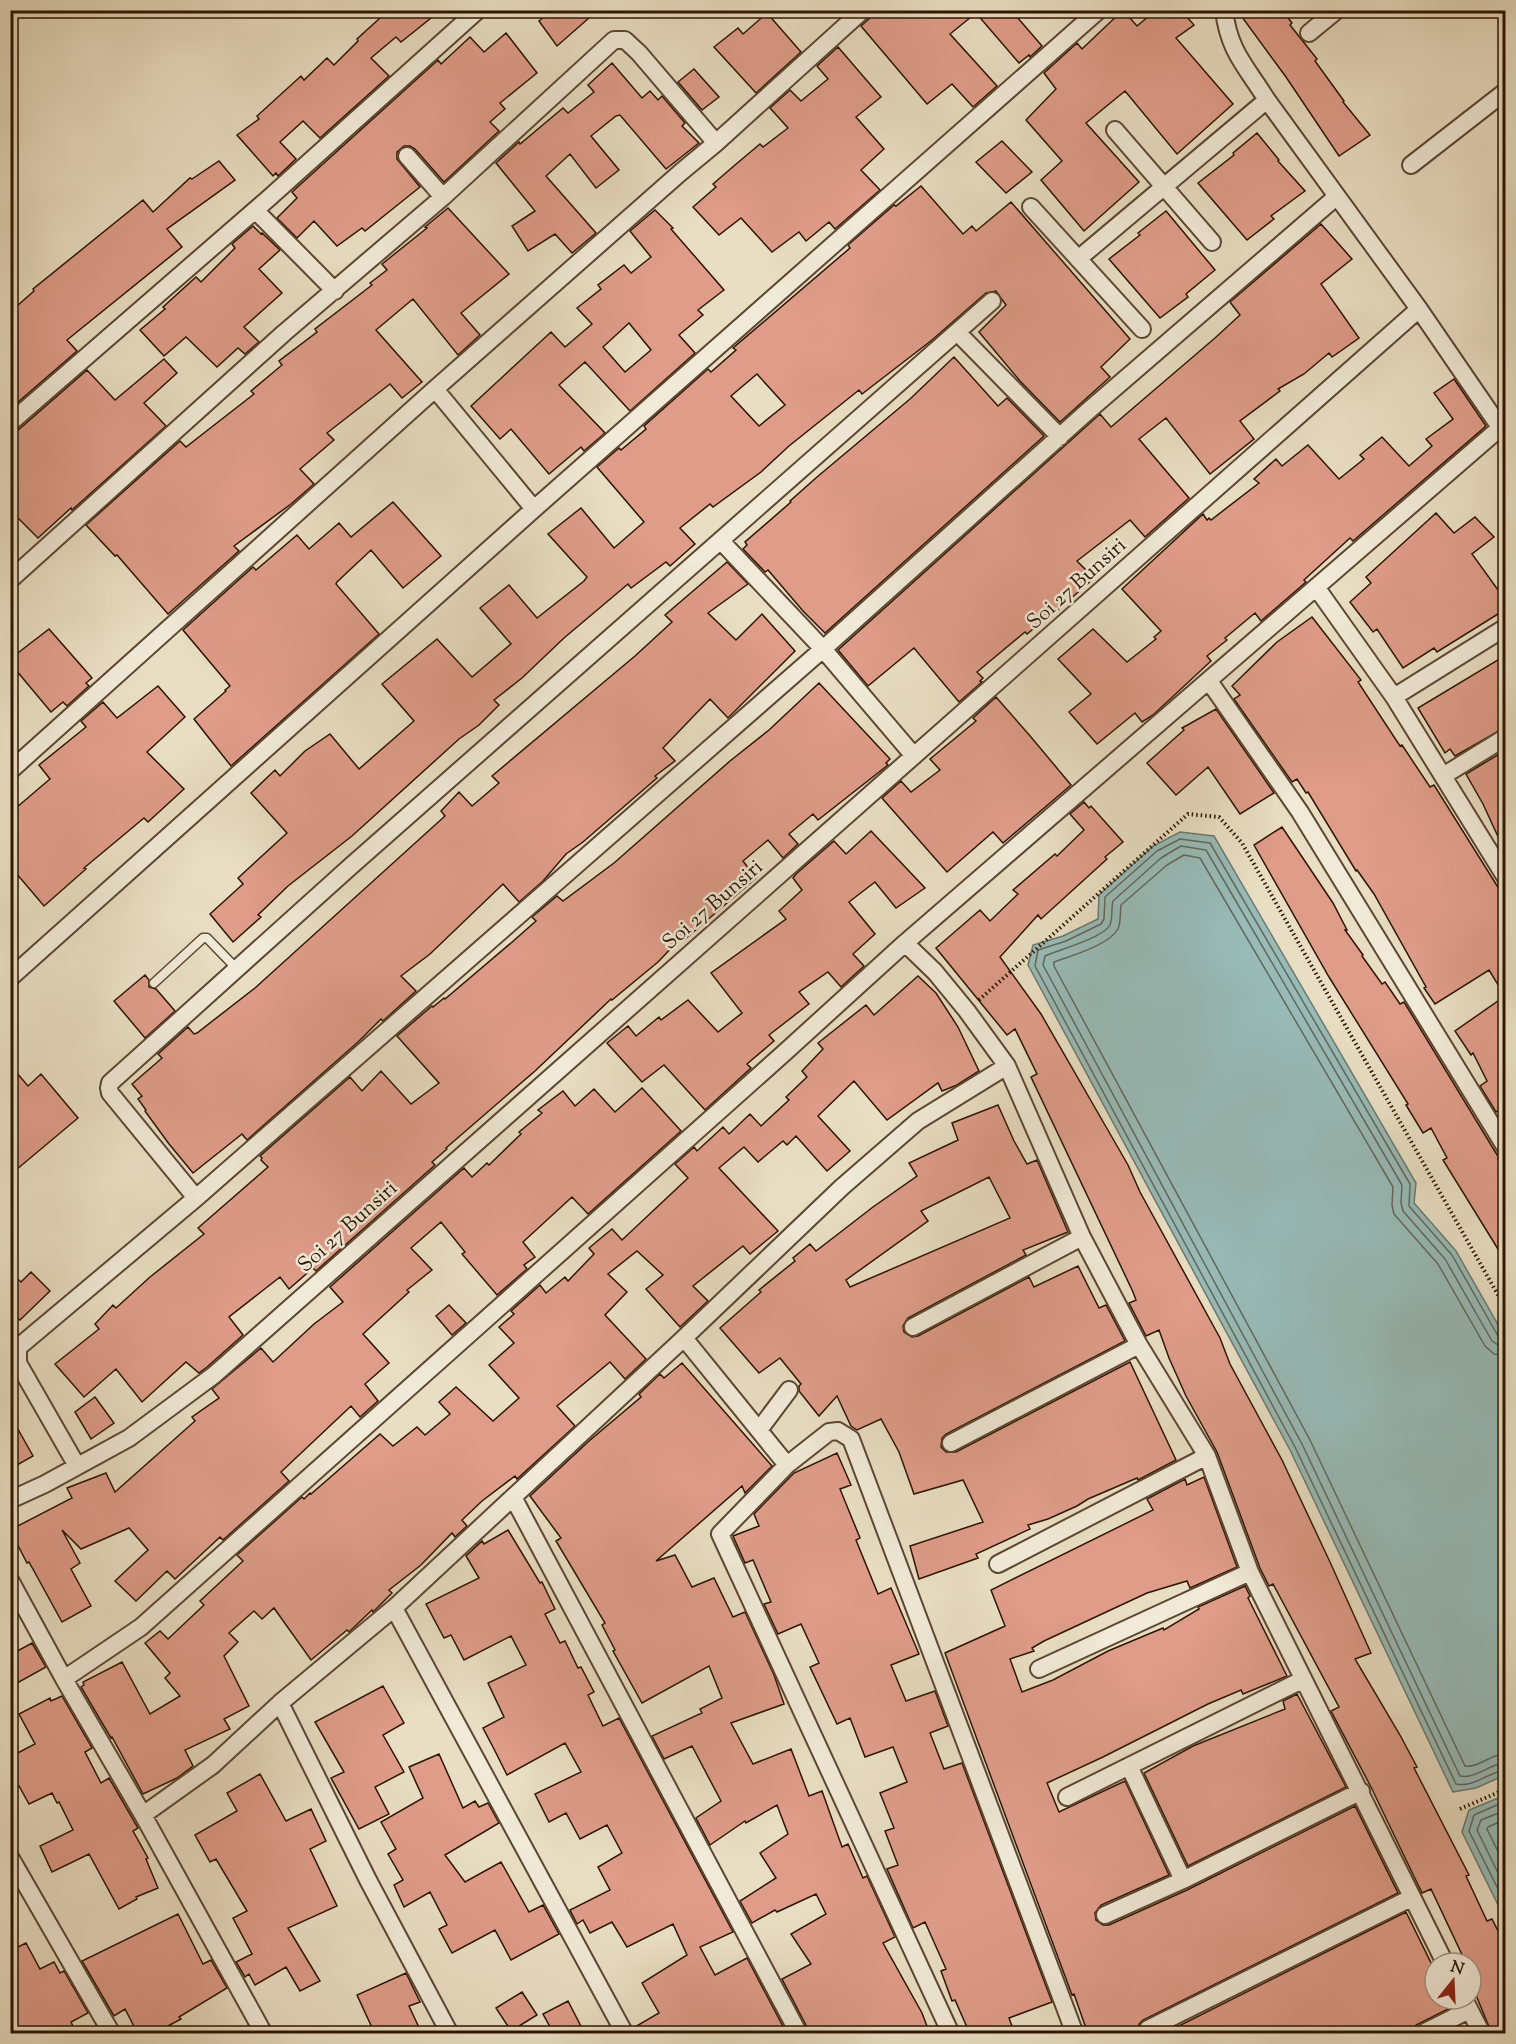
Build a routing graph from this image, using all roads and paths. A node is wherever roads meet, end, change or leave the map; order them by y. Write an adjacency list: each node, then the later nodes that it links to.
1 (478, 10): 17 (street)
2 (863, 10): 10 (street)
3 (1100, 10): 29 (street)
4 (1224, 10): 8 (street)
5 (1337, 10): 6 (street)
6 (1309, 33)
7 (1506, 90): 12 (street)
8 (1267, 100): 13 (street); 15 (street)
9 (1115, 130): 13 (street)
10 (716, 143): 14 (street); 25 (street)
11 (407, 156): 14 (street)
12 (1411, 165)
13 (1163, 187): 18 (street); 19 (street)
14 (443, 197): 20 (street)
15 (1336, 197): 22 (street); 28 (street)
16 (1031, 207): 19 (street)
17 (255, 210): 20 (street); 26 (street)
18 (1212, 242)
19 (1078, 259): 23 (street)
20 (335, 291): 31 (street)
21 (992, 301): 24 (street)
22 (1419, 309): 27 (street); 38 (street, Soi 27 Bunsiri)
23 (1142, 329)
24 (957, 332): 28 (street); 30 (street)
25 (435, 389): 29 (street); 39 (street)
26 (10, 423)
27 (1503, 432): 32 (street)
28 (1060, 437): 34 (street)
29 (534, 509): 44 (street)
30 (721, 541): 34 (street); 43 (street)
31 (10, 580)
32 (1316, 587): 35 (street); 36 (street)
33 (1506, 627): 36 (street)
34 (823, 649): 38 (street); 49 (street)
35 (1209, 681): 42 (street); 48 (street)
36 (1394, 697): 40 (street)
37 (1506, 736): 40 (street)
38 (914, 756): 60 (street, Soi 27 Bunsiri)
39 (10, 771)
40 (1443, 776): 41 (street)
41 (1506, 878)
42 (905, 943): 46 (street); 68 (street)
43 (237, 969): 45 (lane); 49 (street)
44 (10, 978)
45 (154, 983)
46 (967, 1011): 47 (street); 51 (path)
47 (1007, 1066): 50 (street); 53 (street)
48 (1506, 1148)
49 (196, 1198): 60 (street)
50 (1082, 1237): 52 (street); 54 (street)
51 (1506, 1309)
52 (913, 1327)
53 (684, 1338): 56 (street); 61 (street)
54 (1139, 1345): 57 (street); 58 (street)
55 (789, 1390): 56 (street)
56 (759, 1430): 59 (street)
57 (951, 1443)
58 (1207, 1456): 63 (street); 64 (street)
59 (788, 1465): 90 (street); 91 (street)
60 (77, 1466): 62 (street, Soi 27 Bunsiri)
61 (513, 1497): 66 (street); 89 (street)
62 (10, 1500)
63 (998, 1564)
64 (1250, 1572): 67 (street); 69 (street)
65 (10, 1580): 68 (street)
66 (394, 1608): 70 (street); 88 (street)
67 (1039, 1669)
68 (64, 1679): 76 (street)
69 (1302, 1680): 71 (street); 73 (street)
70 (280, 1703): 76 (street); 87 (street)
71 (1129, 1766): 74 (street); 78 (street)
72 (1506, 1789): 75 (path)
73 (1360, 1791): 78 (street); 79 (street)
74 (1067, 1797)
75 (1460, 1809)
76 (143, 1815): 86 (street)
77 (10, 1857): 85 (street)
78 (1183, 1880): 80 (street)
79 (1411, 1898): 81 (street); 84 (street)
80 (1105, 1916)
81 (1439, 1951)
82 (1457, 2011): 92 (street)
83 (1469, 2011): 93 (street)
84 (1148, 2029)
85 (112, 2034)
86 (264, 2034)
87 (450, 2034)
88 (625, 2034)
89 (799, 2034)
90 (951, 2034)
91 (1075, 2034)
92 (1421, 2034)
93 (1482, 2034)

